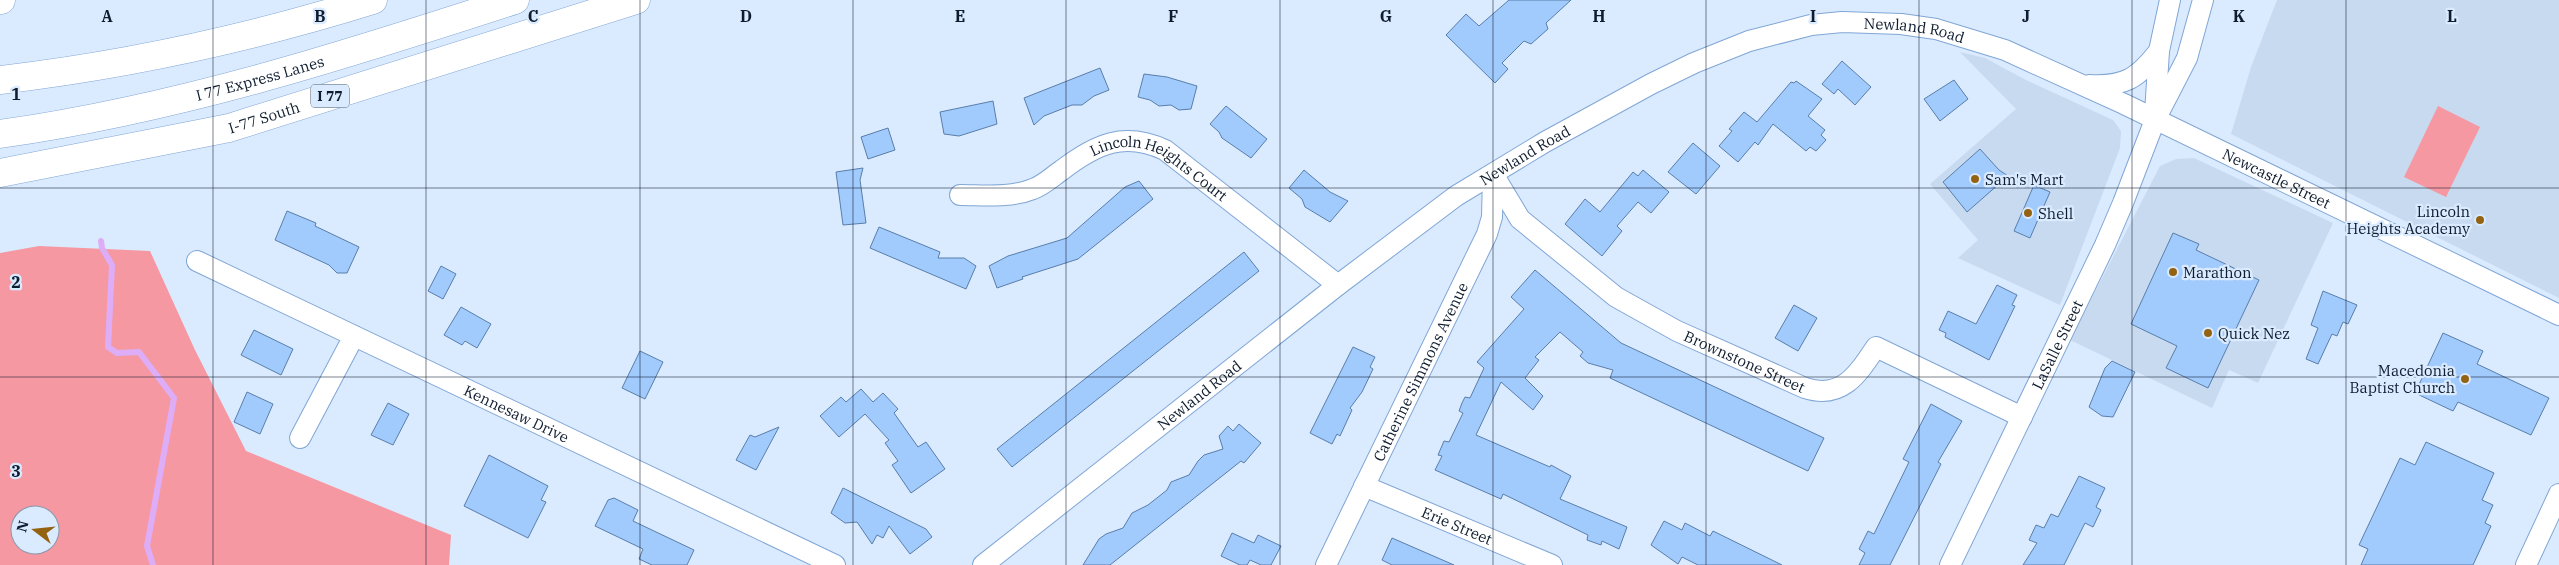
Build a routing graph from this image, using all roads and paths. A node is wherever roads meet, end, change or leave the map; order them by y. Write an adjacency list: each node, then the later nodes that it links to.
1 (374, 0): 7 (highway)
2 (515, 0): 10 (highway, I 77 Express Lanes / I 77)
3 (636, 0): 12 (highway, I-77 South / I 77)
4 (2170, 0): 6 (street, LaSalle Street)
5 (2203, 0): 9 (street, LaSalle Street)
6 (2159, 51): 8 (street); 9 (street, LaSalle Street)
7 (0, 80)
8 (2082, 85): 9 (street, Newland Road); 11 (street, Newland Road)
9 (2155, 120): 16 (street, Newcastle Street); 18 (street, LaSalle Street)
10 (0, 134)
11 (1493, 174): 15 (street, Newland Road); 18 (street, Brownstone Street); 20 (street, Catherine Simmons Avenue)
12 (6, 175)
13 (960, 195): 15 (street, Lincoln Heights Court)
14 (197, 261): 17 (street, Kennesaw Drive)
15 (1338, 285): 23 (street, Newland Road)
16 (2559, 315)
17 (354, 336): 19 (street); 22 (street, Kennesaw Drive)
18 (2022, 417): 26 (street, LaSalle Street)
19 (300, 438)
20 (1364, 486): 24 (street, Catherine Simmons Avenue); 25 (street, Erie Street)
21 (2559, 494): 27 (street)
22 (835, 565)
23 (983, 565)
24 (1326, 565)
25 (1552, 565)
26 (1950, 565)
27 (2526, 565)

